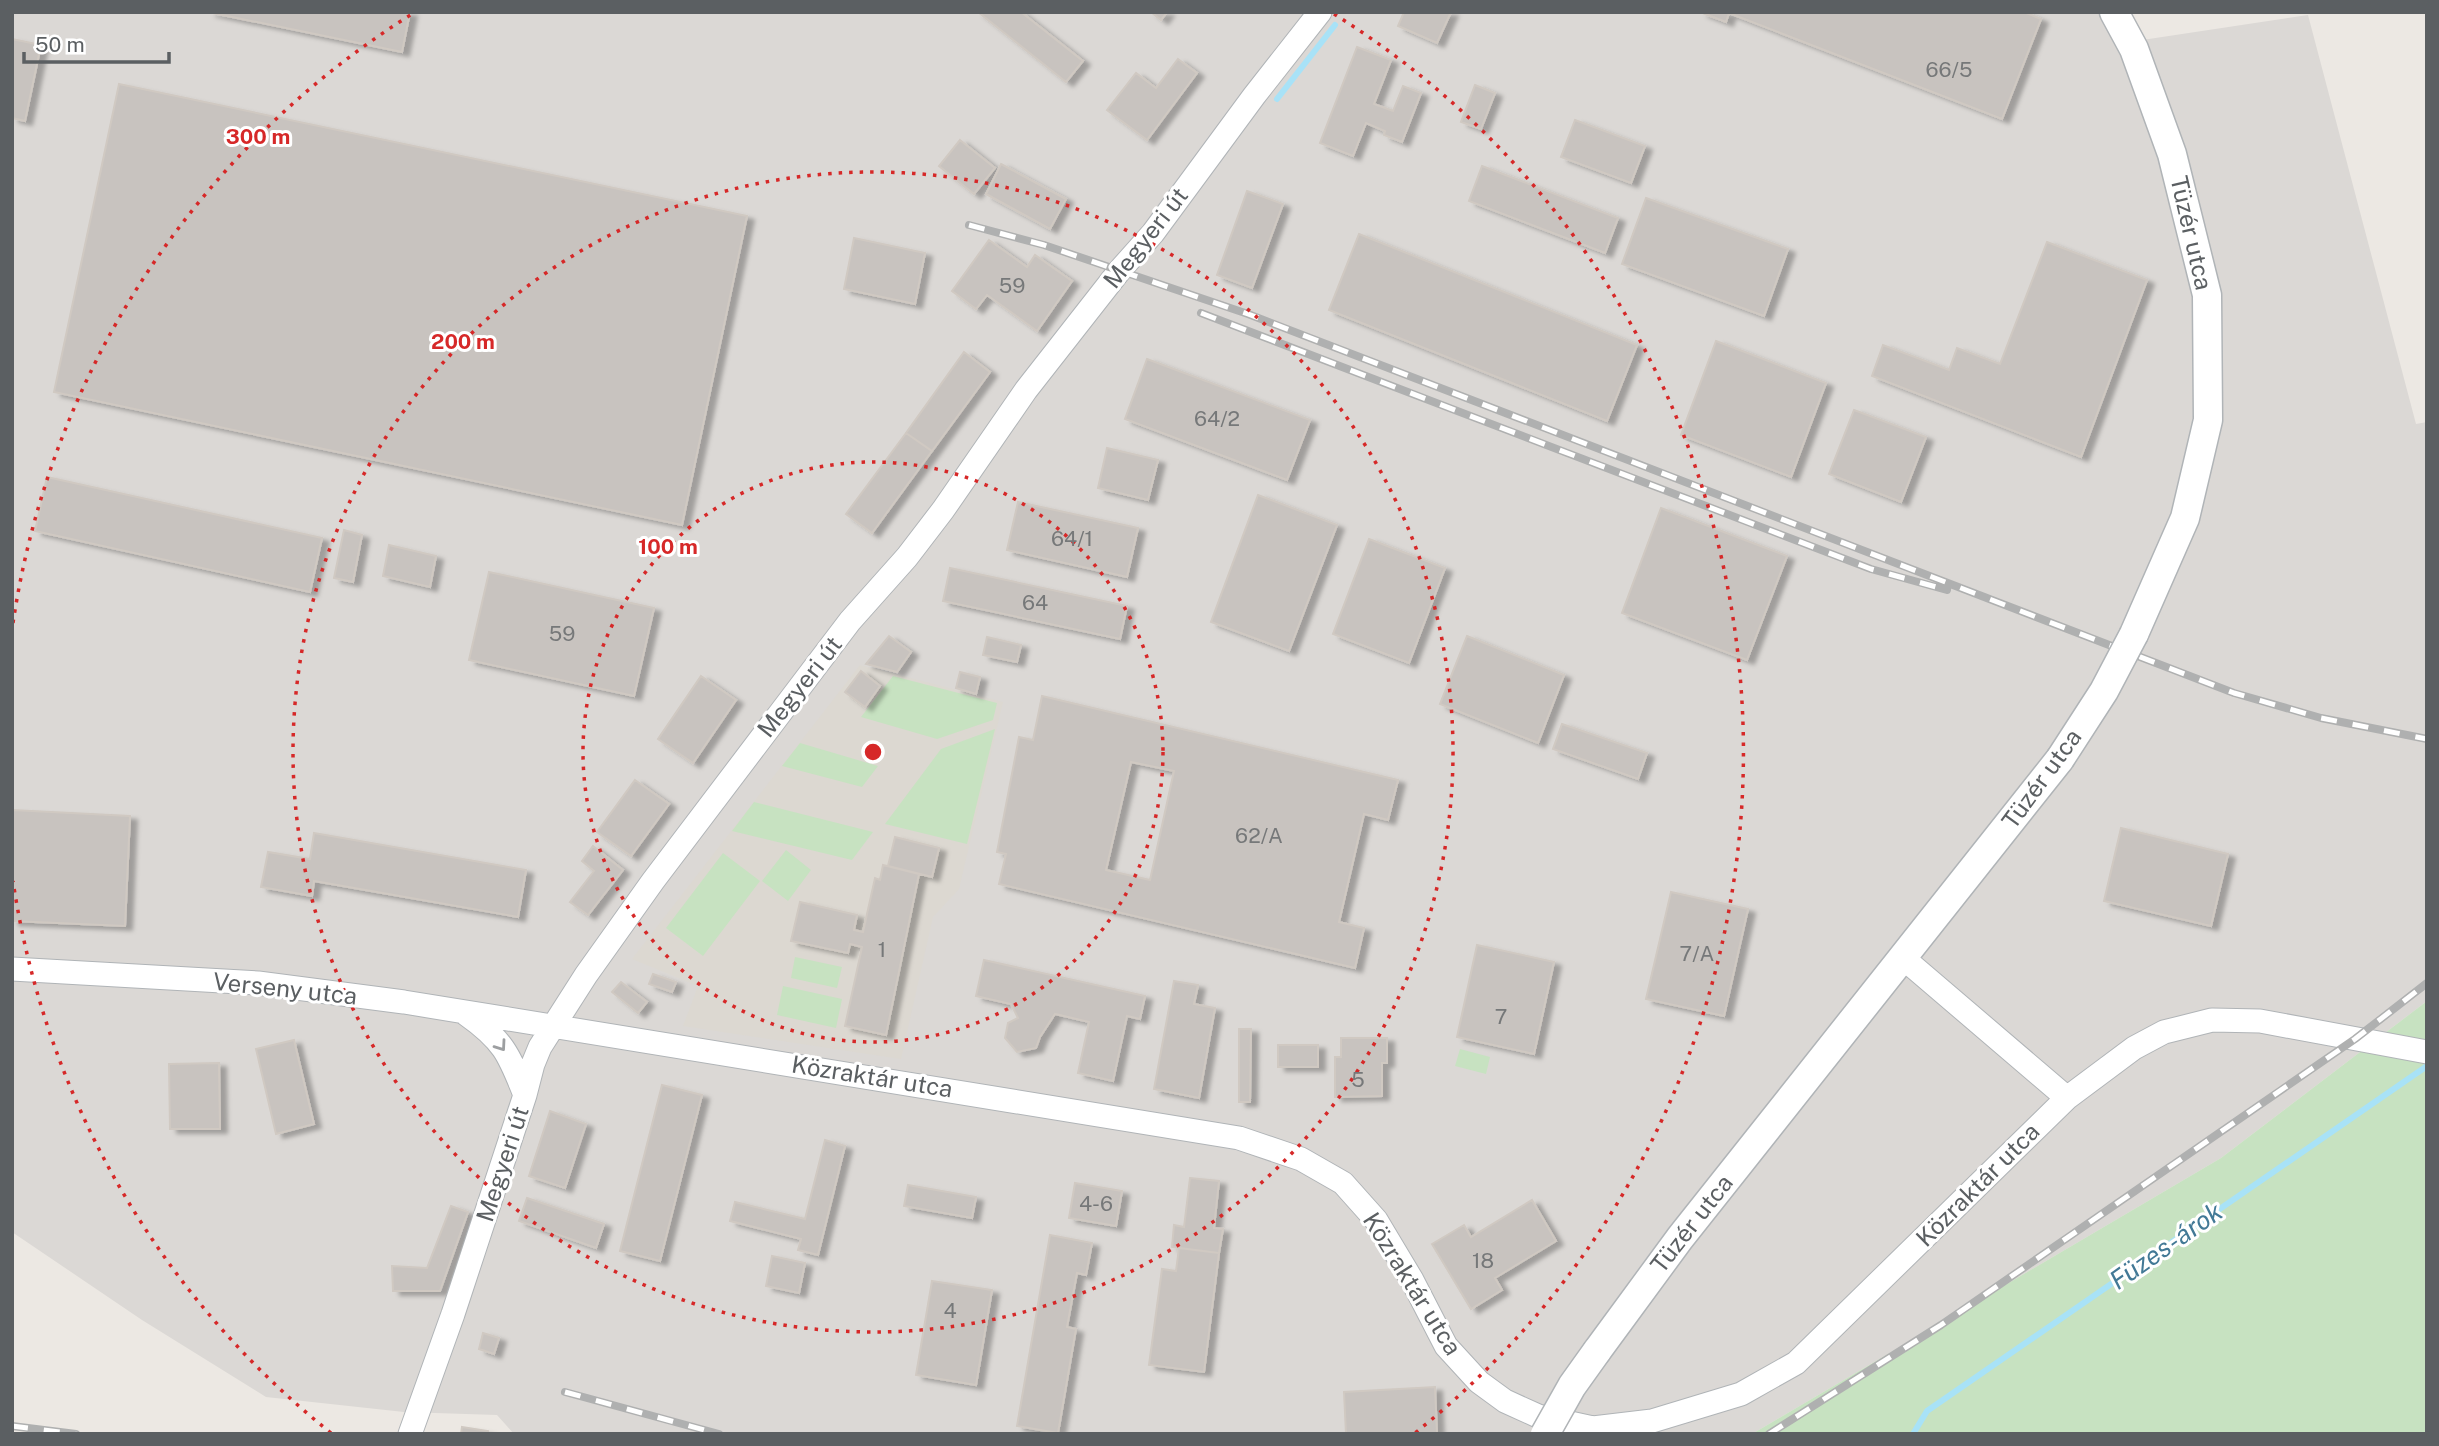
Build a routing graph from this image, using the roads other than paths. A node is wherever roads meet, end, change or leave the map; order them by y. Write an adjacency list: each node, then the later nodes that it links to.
1 (1320, 12): 6 (street, Megyeri út)
2 (2114, 12): 3 (street, Tüzér utca, bridge)
3 (1902, 957): 9 (street); 11 (street, Tüzér utca, bridge)
4 (12, 969): 5 (street, Verseny utca)
5 (461, 1010): 6 (street, Verseny utca); 8 (street, one-way to 8)
6 (556, 1025): 8 (street, Megyeri út); 9 (street, Közraktár utca)
7 (2427, 1052): 9 (street, Közraktár utca)
8 (525, 1095): 10 (street, Megyeri út)
9 (2067, 1097)
10 (410, 1434)
11 (1545, 1434)

